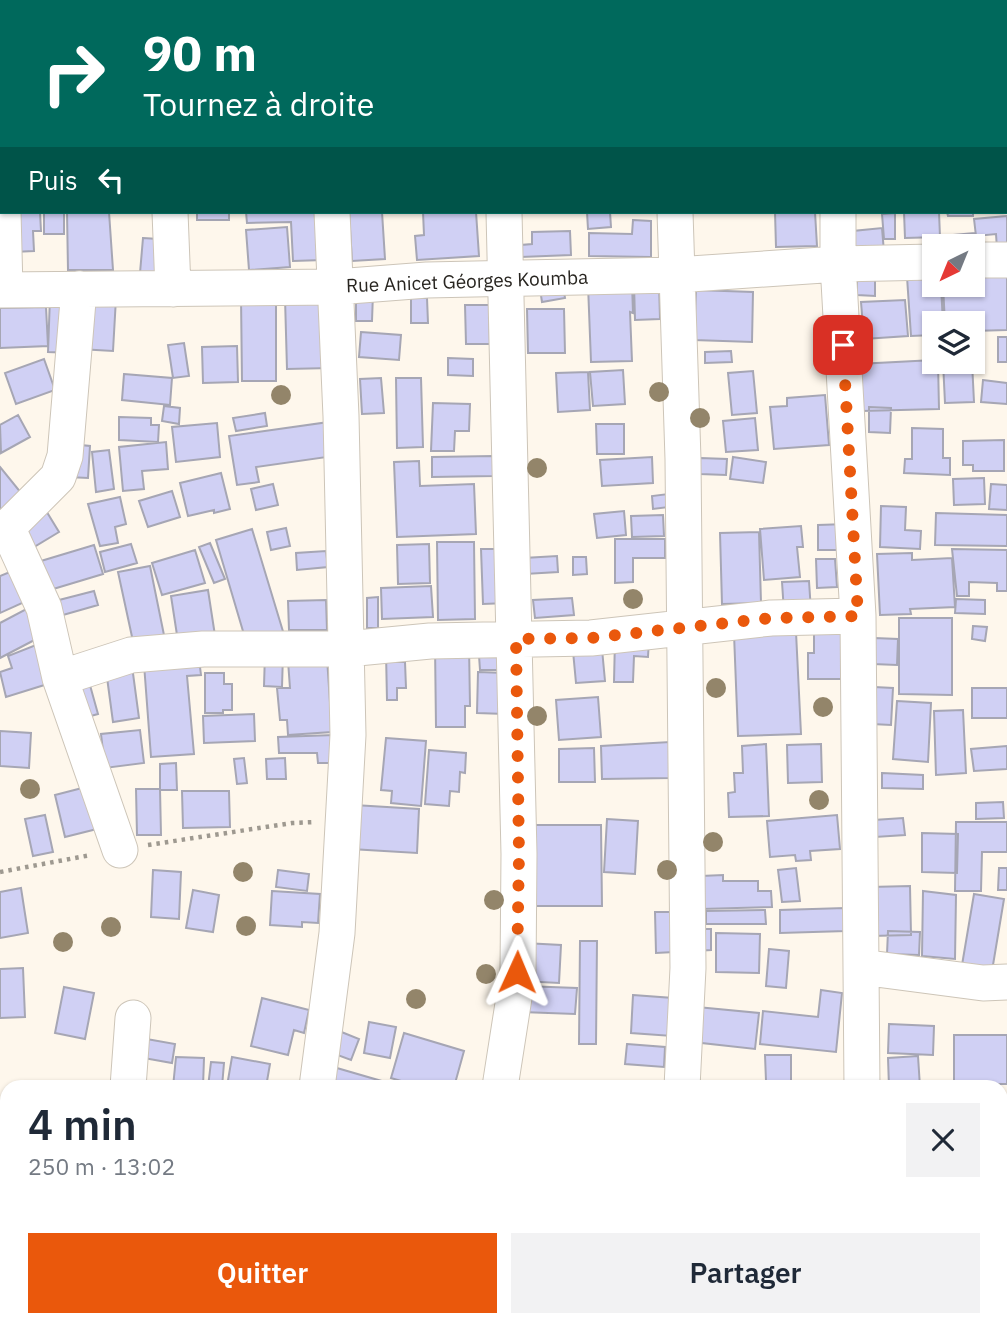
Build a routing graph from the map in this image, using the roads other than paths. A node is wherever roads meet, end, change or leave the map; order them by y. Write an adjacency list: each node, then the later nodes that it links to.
1 (3, 214): 14 (street)
2 (170, 214): 16 (street)
3 (332, 214): 13 (street)
4 (504, 214): 12 (street)
5 (675, 214): 11 (street)
6 (838, 214): 10 (street)
7 (985, 260): 8 (street)
8 (1007, 260)
9 (922, 261): 10 (street, Rue Anicet Géorges Koumba)
10 (838, 264): 11 (street, Rue Anicet Géorges Koumba); 18 (street)
11 (676, 275): 12 (street, Rue Anicet Géorges Koumba); 19 (street)
12 (506, 278): 13 (street, Rue Anicet Géorges Koumba); 20 (street)
13 (337, 287): 16 (street, Rue Anicet Géorges Koumba); 21 (street)
14 (3, 289): 15 (street, Rue Anicet Géorges Koumba)
15 (79, 289): 16 (street, Rue Anicet Géorges Koumba); 17 (street)
16 (173, 289)
17 (4, 532): 22 (street)
18 (858, 616): 19 (street); 24 (street)
19 (685, 628): 20 (street); 30 (street)
20 (516, 639): 21 (street); 29 (street)
21 (347, 649): 22 (street); 28 (street)
22 (60, 678): 23 (street)
23 (120, 849)
24 (861, 967): 25 (street); 31 (street)
25 (1007, 982)
26 (133, 1018): 27 (street)
27 (129, 1080)
28 (318, 1080)
29 (501, 1080)
30 (682, 1080)
31 (862, 1080)

